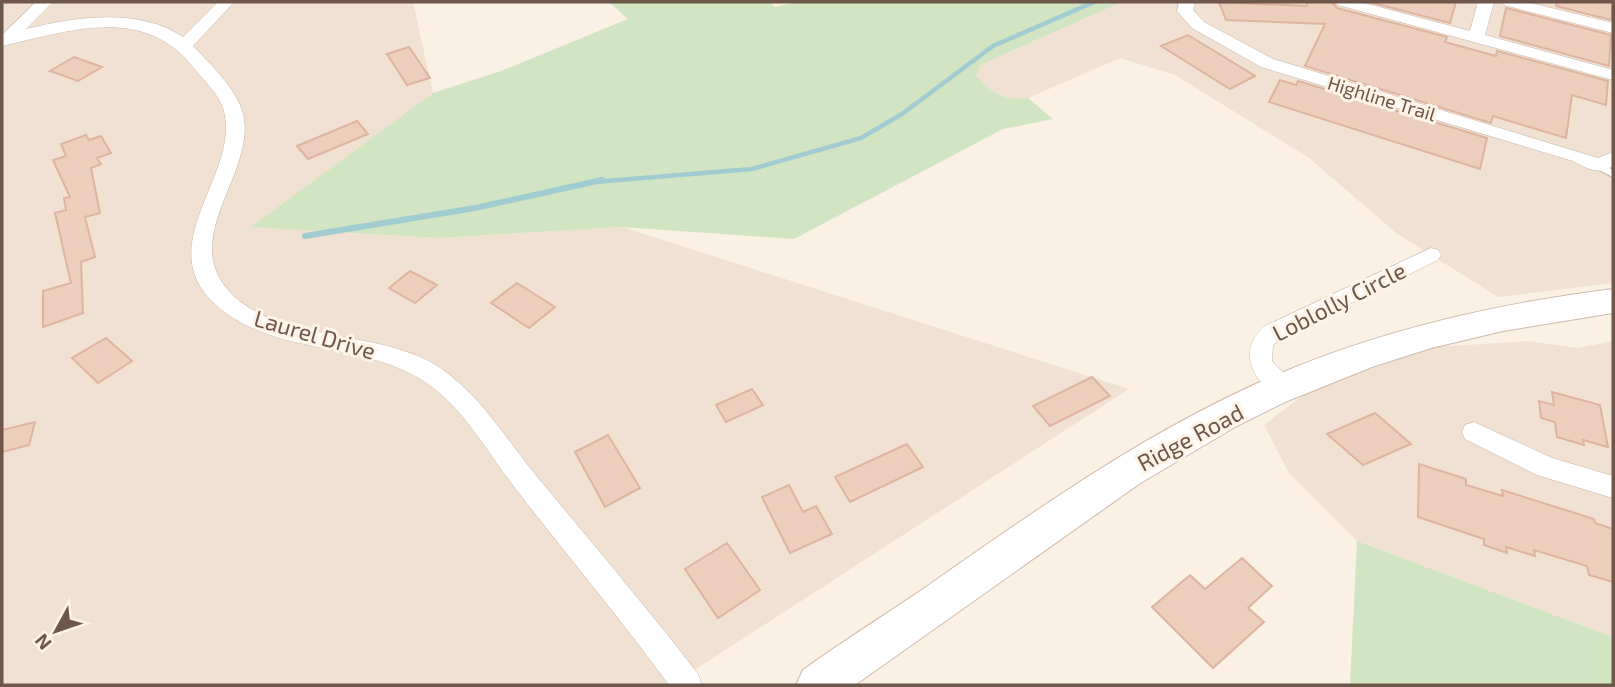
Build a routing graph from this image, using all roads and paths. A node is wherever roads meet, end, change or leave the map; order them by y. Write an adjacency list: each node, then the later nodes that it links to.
1 (45, 2): 9 (street)
2 (226, 2): 10 (street)
3 (1187, 2): 12 (street, Highline Trail)
4 (1343, 2): 8 (street)
5 (1486, 2): 8 (street)
6 (1509, 2): 7 (street)
7 (1613, 28)
8 (1476, 37): 11 (street)
9 (5, 40): 10 (street, Laurel Drive)
10 (183, 46): 18 (street, Laurel Drive)
11 (1613, 75)
12 (1609, 166)
13 (1431, 255): 15 (street, Loblolly Circle)
14 (1613, 301): 15 (street, Ridge Road)
15 (1285, 387): 19 (street, Ridge Road)
16 (1474, 432): 17 (street)
17 (1613, 487)
18 (687, 685)
19 (818, 685)

